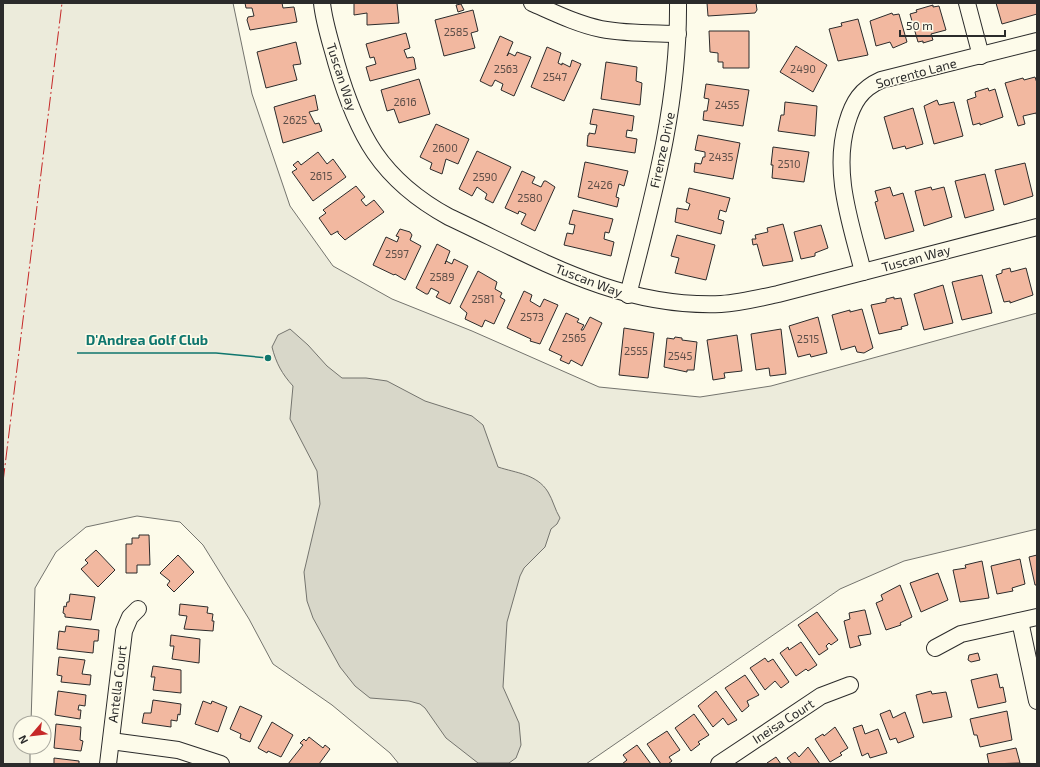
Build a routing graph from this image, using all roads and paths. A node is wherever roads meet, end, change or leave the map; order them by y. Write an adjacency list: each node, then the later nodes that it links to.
1 (322, 3): 10 (street, Tuscan Way)
2 (532, 3): 5 (street)
3 (678, 3): 5 (street, Firenze Drive)
4 (967, 3): 7 (street)
5 (678, 34): 10 (street, Firenze Drive)
6 (1037, 41): 7 (street, Sorrento Lane)
7 (981, 56): 9 (street, Sorrento Lane)
8 (1037, 227): 9 (street, Tuscan Way)
9 (863, 272): 10 (street, Tuscan Way)
10 (628, 295)
11 (138, 609): 17 (street, Antella Court)
12 (1037, 618): 13 (street)
13 (1020, 621): 14 (street); 16 (street)
14 (935, 648)
15 (850, 685): 20 (street, Ineisa Court)
16 (1037, 701)
17 (111, 740): 18 (street, Antella Court); 19 (street)
18 (108, 764)
19 (221, 764)
20 (719, 764)

